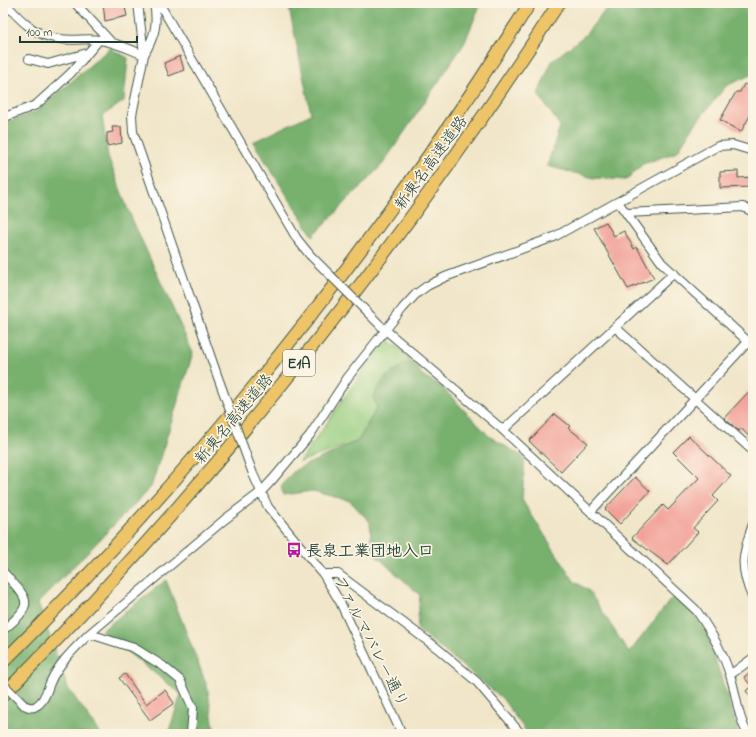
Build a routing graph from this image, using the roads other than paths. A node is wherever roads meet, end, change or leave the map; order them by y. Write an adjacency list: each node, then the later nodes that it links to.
1 (5, 3): 8 (street)
2 (75, 3): 9 (street)
3 (138, 3): 11 (street)
4 (154, 3): 11 (street)
5 (159, 3): 19 (street, bridge)
6 (530, 3): 34 (highway, 新東名高速道路 / E1A)
7 (559, 3): 37 (highway, 新東名高速道路 / E1A)
8 (100, 40): 9 (street); 10 (street)
9 (111, 42): 11 (street)
10 (87, 53): 12 (street); 13 (street)
11 (144, 55): 25 (street, ファルマバレー通り, bridge)
12 (29, 59)
13 (5, 117)
14 (753, 150): 15 (street)
15 (618, 202): 17 (street); 19 (street)
16 (753, 212): 17 (street)
17 (627, 213): 18 (street)
18 (674, 273): 20 (street); 21 (street)
19 (383, 328): 23 (street); 25 (street)
20 (615, 328): 22 (street); 23 (street)
21 (751, 344): 22 (street)
22 (695, 399): 24 (street); 26 (street)
23 (502, 430): 26 (street)
24 (753, 451)
25 (261, 492): 29 (street, ファルマバレー通り); 32 (street)
26 (591, 511): 35 (street)
27 (753, 524): 30 (street)
28 (3, 572): 31 (street)
29 (323, 574): 39 (street, ファルマバレー通り); 40 (street)
30 (753, 599)
31 (3, 630)
32 (90, 634): 36 (street, bridge); 38 (street)
33 (753, 658): 35 (street)
34 (3, 662)
35 (730, 675): 41 (street)
36 (3, 684)
37 (3, 695)
38 (191, 734)
39 (402, 734)
40 (520, 734)
41 (748, 734)

